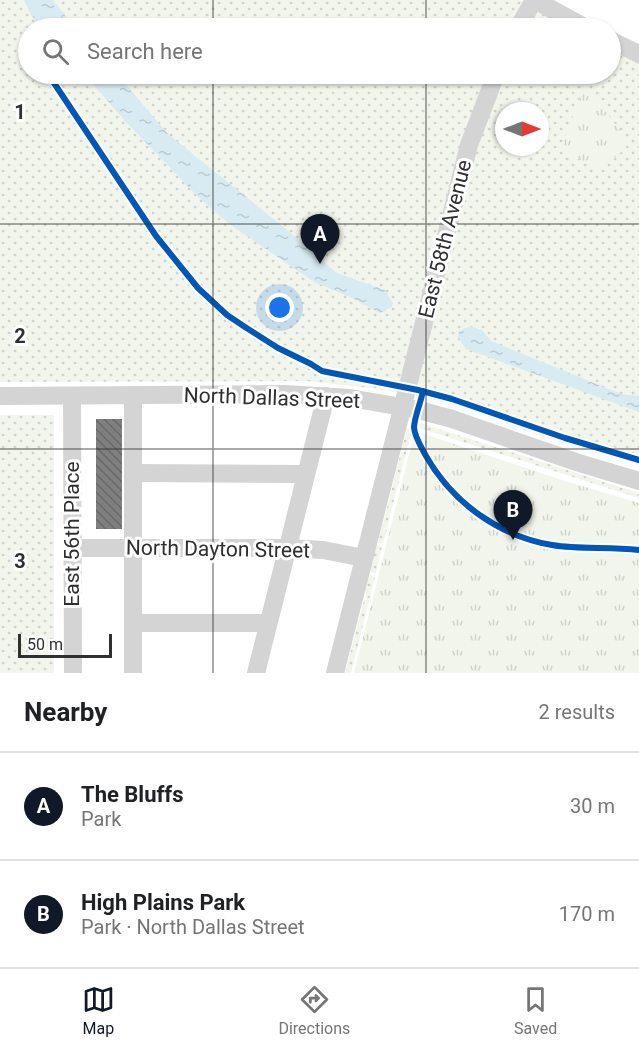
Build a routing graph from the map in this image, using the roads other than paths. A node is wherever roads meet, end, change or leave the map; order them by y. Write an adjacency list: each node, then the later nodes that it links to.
1 (535, 0): 2 (street); 3 (street)
2 (524, 18)
3 (568, 18)
4 (621, 45): 5 (street)
5 (639, 54)
6 (492, 84): 11 (street, East 58th Avenue)
7 (133, 395): 9 (street, North Dallas Street); 10 (street, North Dallas Street); 12 (street)
8 (0, 396): 9 (street, North Dallas Street)
9 (72, 396): 15 (street, East 56th Place)
10 (326, 396): 11 (street, North Dallas Street); 13 (street)
11 (403, 406): 14 (street, North Dallas Street); 18 (street, East 58th Avenue)
12 (133, 473): 13 (street); 16 (street)
13 (305, 474): 17 (street)
14 (639, 481)
15 (72, 548): 16 (street, North Dayton Street); 21 (street, East 56th Place)
16 (133, 548): 17 (street, North Dayton Street); 19 (street)
17 (288, 548): 18 (street, North Dayton Street); 20 (street)
18 (364, 558): 24 (street, East 58th Avenue)
19 (133, 623): 20 (street); 22 (street)
20 (268, 623): 23 (street)
21 (73, 673)
22 (133, 673)
23 (256, 673)
24 (335, 673)

